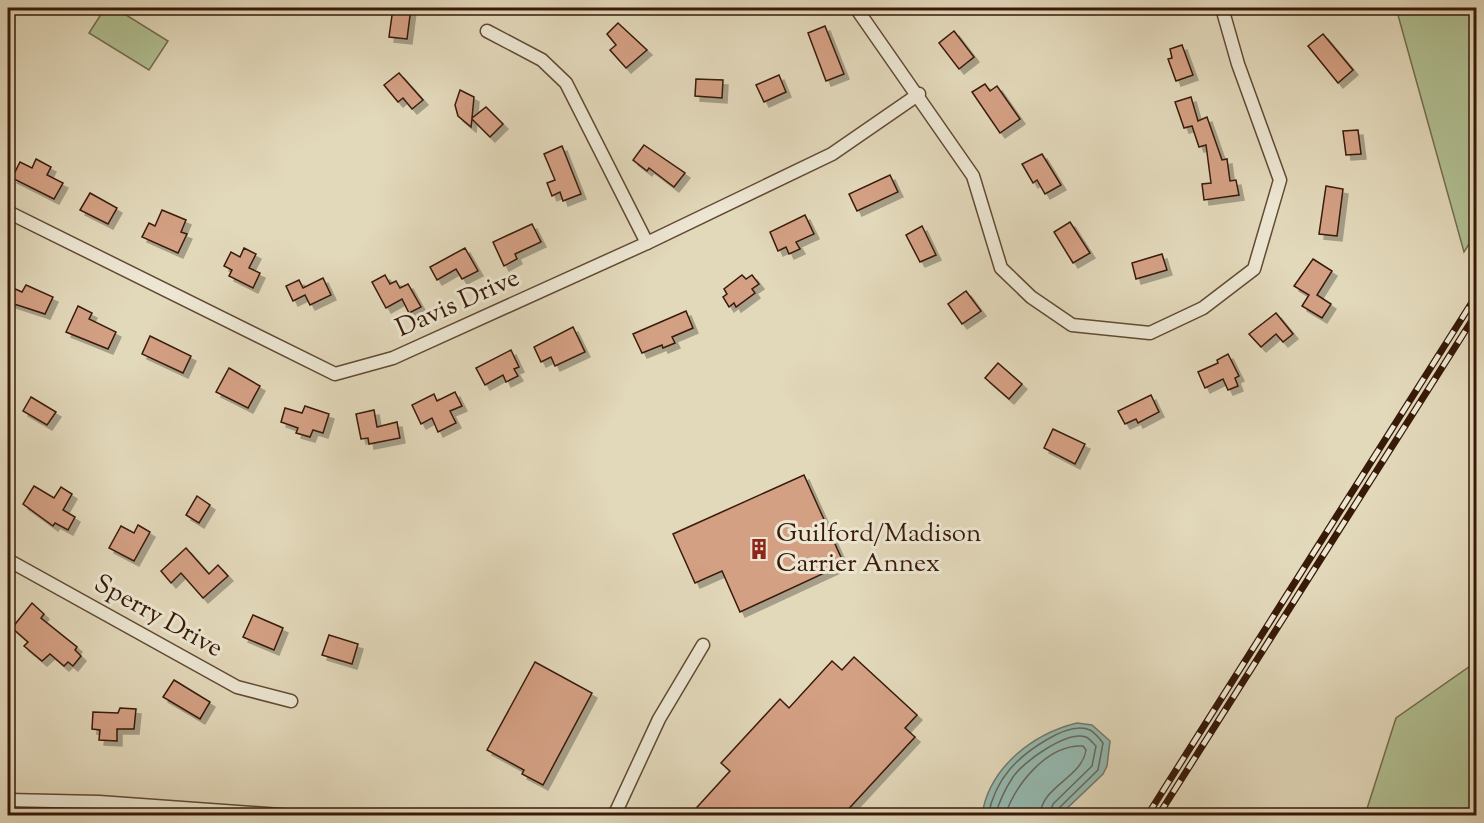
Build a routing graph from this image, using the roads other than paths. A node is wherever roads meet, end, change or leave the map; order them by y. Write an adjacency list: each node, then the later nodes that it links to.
1 (856, 8): 4 (street)
2 (1222, 8): 4 (street)
3 (487, 31): 6 (street)
4 (918, 94): 6 (street, Davis Drive)
5 (8, 212): 6 (street, Davis Drive)
6 (647, 243)
7 (8, 560): 9 (street, Sperry Drive)
8 (703, 645): 12 (street)
9 (291, 701)
10 (8, 800): 11 (street)
11 (294, 816)
12 (614, 816)

